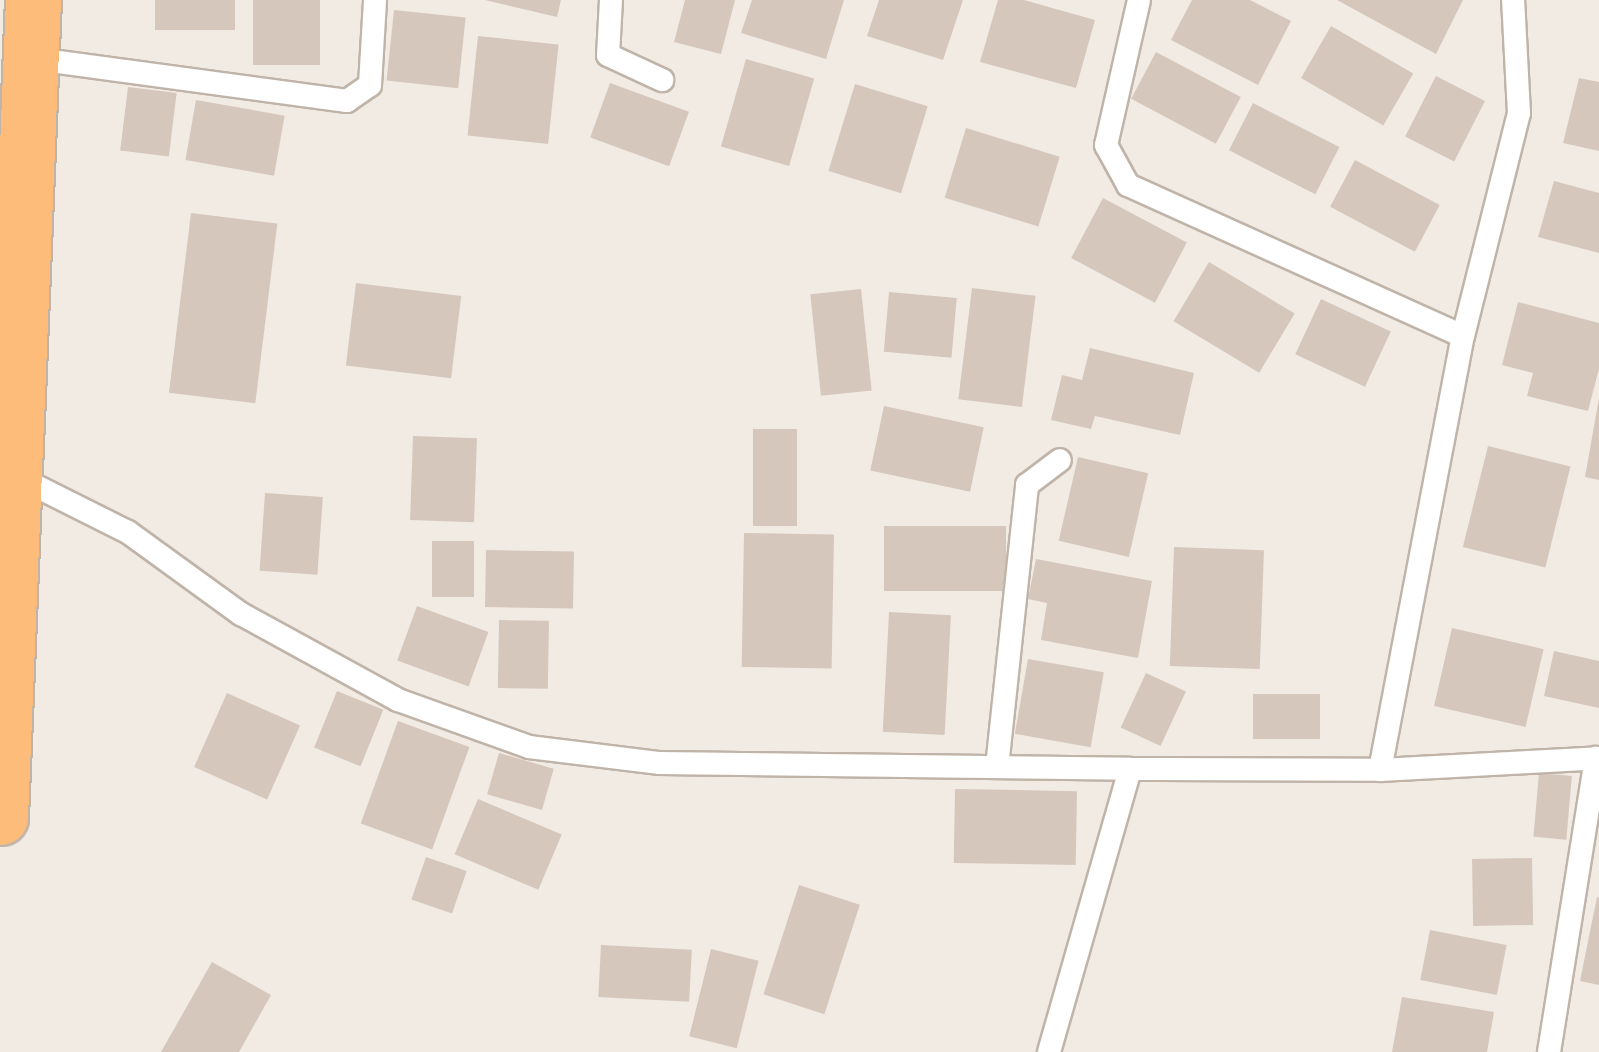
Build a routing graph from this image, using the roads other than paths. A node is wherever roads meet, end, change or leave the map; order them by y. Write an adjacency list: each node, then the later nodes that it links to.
1 (33, 0): 6 (highway)
2 (375, 0): 6 (lane)
3 (611, 0): 7 (lane)
4 (1138, 0): 8 (lane)
5 (1513, 0): 8 (lane)
6 (29, 58): 10 (highway)
7 (662, 80)
8 (1463, 336): 14 (lane)
9 (1060, 460): 12 (lane)
10 (10, 472): 12 (lane); 15 (highway)
11 (1598, 758): 14 (lane); 17 (lane)
12 (997, 767): 13 (lane)
13 (1130, 769): 14 (lane); 16 (lane)
14 (1380, 770)
15 (0, 818)
16 (1049, 1052)
17 (1549, 1052)

